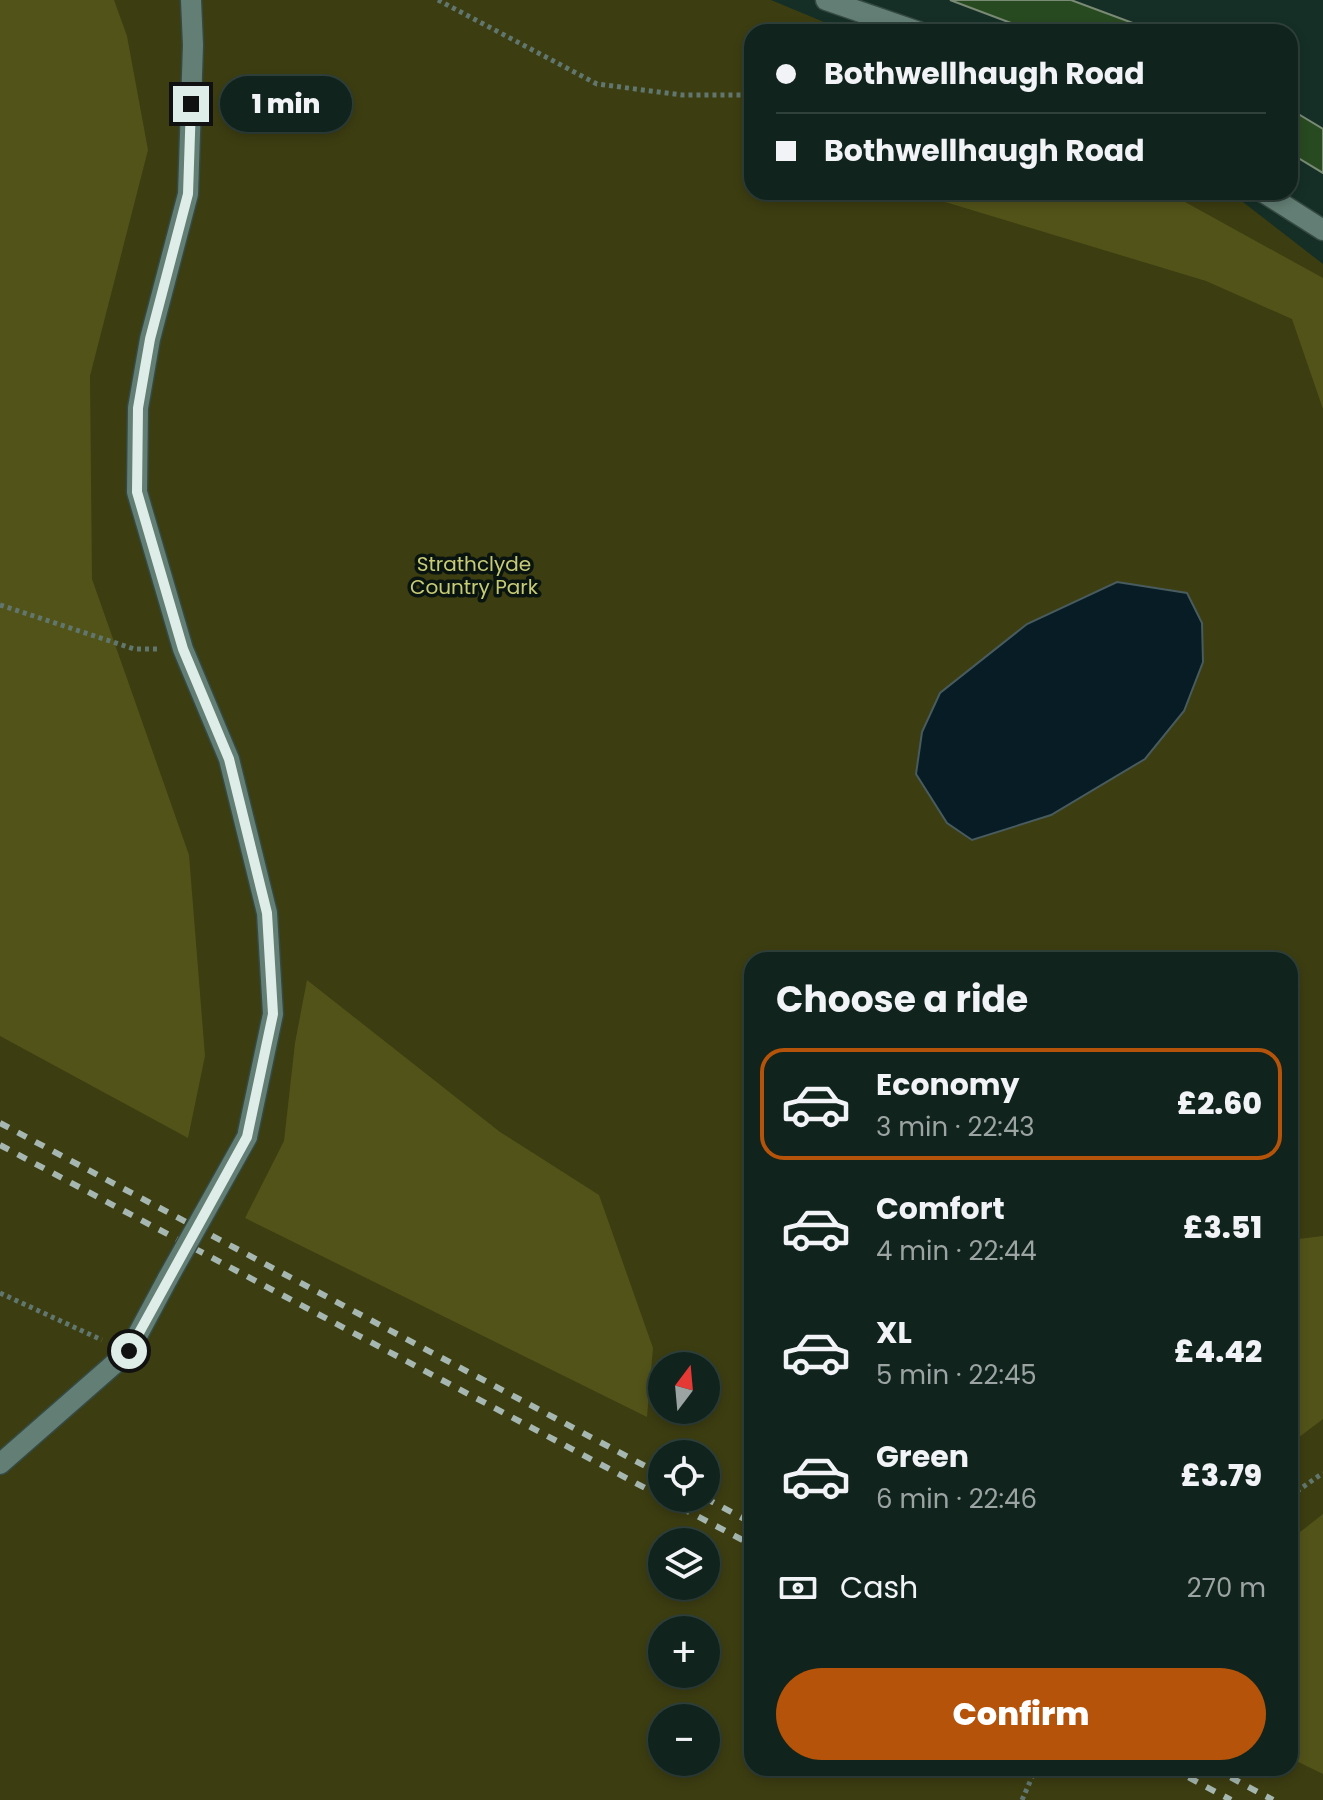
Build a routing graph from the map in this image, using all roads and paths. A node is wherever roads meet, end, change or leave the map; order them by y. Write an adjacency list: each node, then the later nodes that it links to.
1 (191, 0): 9 (street)
2 (438, 0): 5 (path)
3 (826, 0): 4 (street)
4 (896, 24)
5 (744, 95)
6 (1276, 200): 7 (street)
7 (1323, 230)
8 (0, 605): 9 (path)
9 (183, 649): 11 (street, bridge)
10 (0, 1293): 11 (path)
11 (129, 1351): 12 (street)
12 (0, 1464)
13 (1323, 1473): 14 (path)
14 (1298, 1490)
15 (1032, 1776): 16 (path)
16 (1022, 1800)

